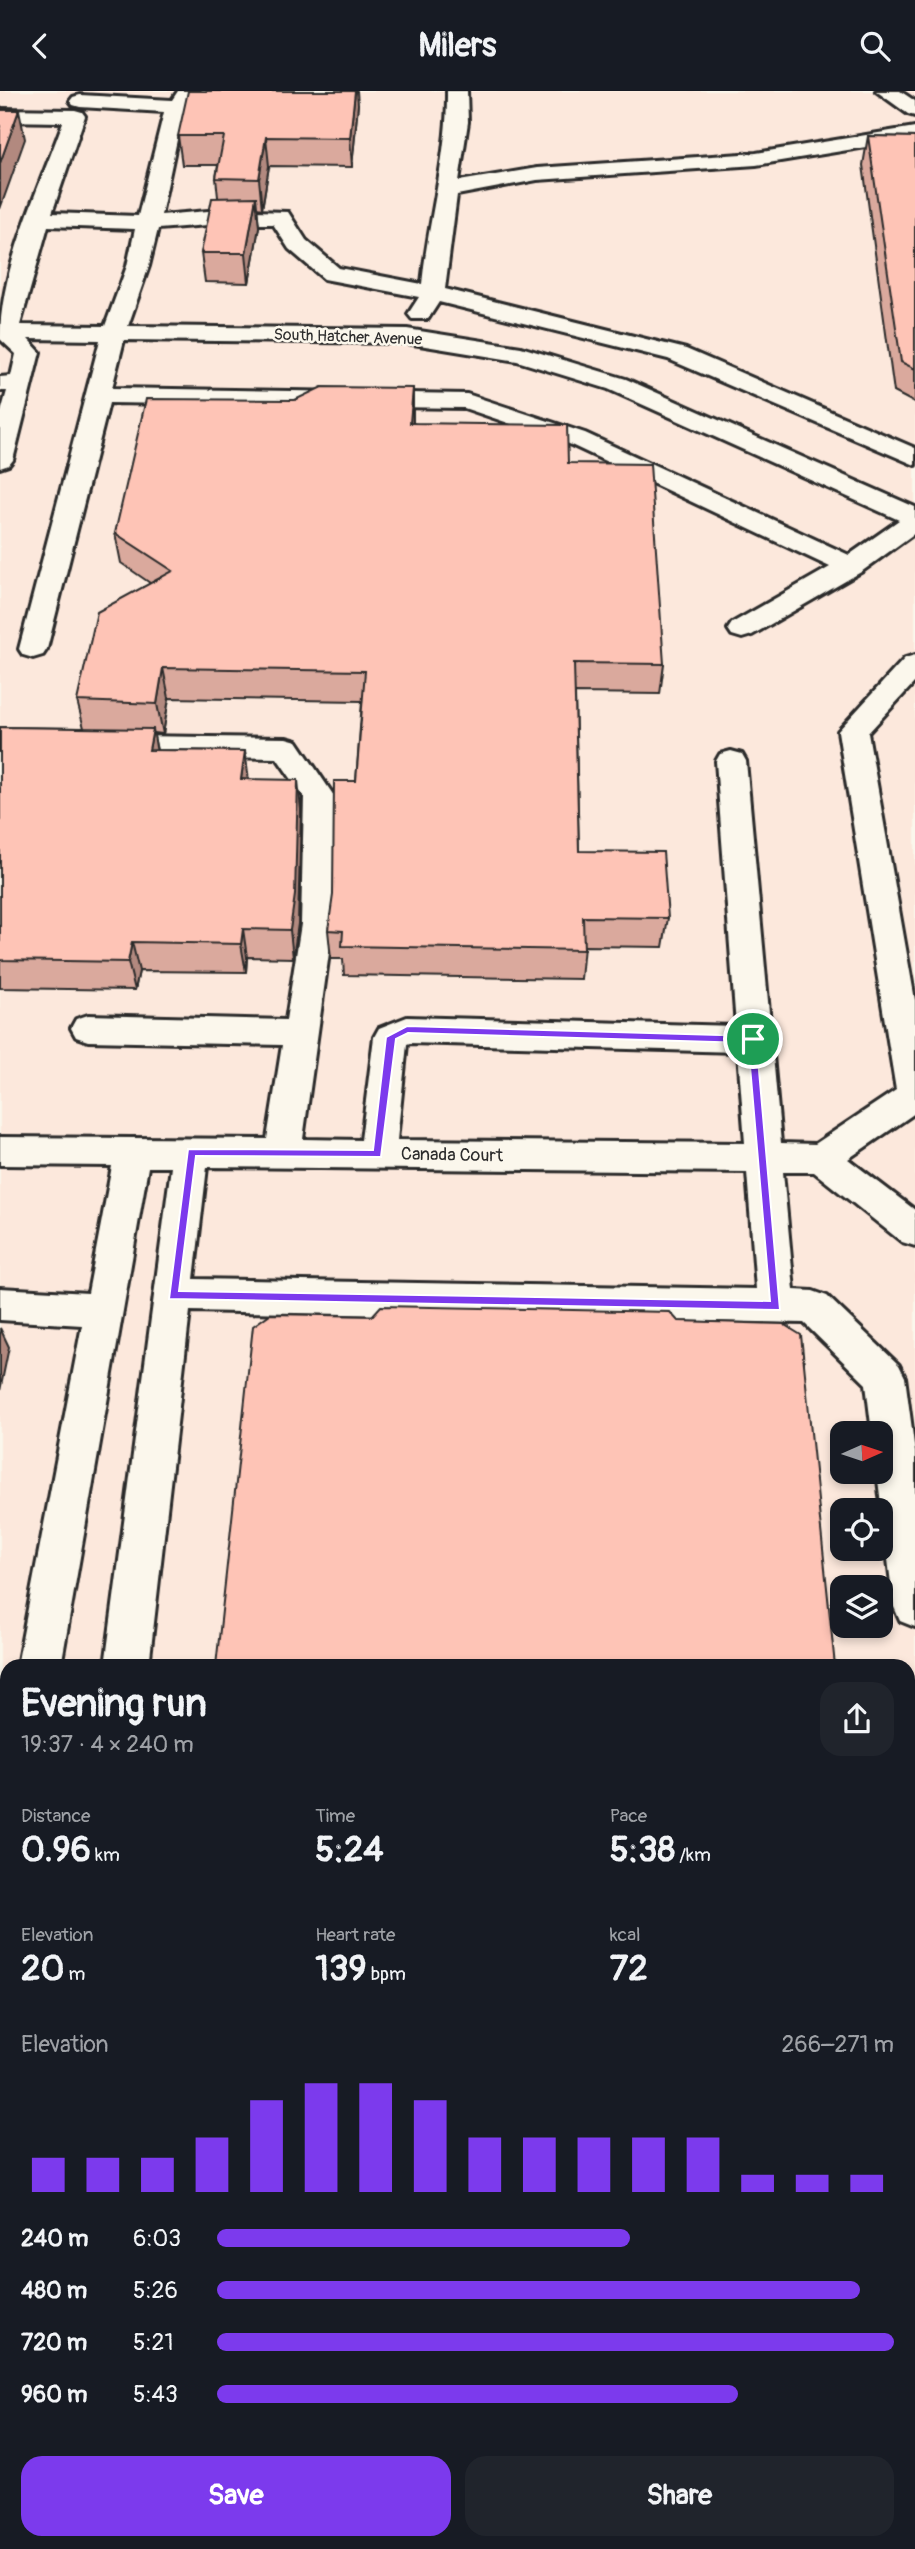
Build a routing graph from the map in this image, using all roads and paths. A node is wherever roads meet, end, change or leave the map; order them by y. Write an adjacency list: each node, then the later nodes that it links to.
1 (457, 91): 8 (street)
2 (886, 91): 5 (street)
3 (183, 99): 4 (street); 10 (street)
4 (79, 103): 6 (street); 9 (street)
5 (915, 110)
6 (0, 115)
7 (915, 134): 8 (street)
8 (447, 190): 11 (street)
9 (40, 219): 10 (street); 12 (street)
10 (148, 223): 11 (street); 13 (street)
11 (433, 293): 14 (street); 19 (street)
12 (3, 332): 13 (street, South Hatcher Avenue); 16 (street)
13 (114, 333): 14 (street, South Hatcher Avenue); 17 (street)
14 (407, 336): 15 (street, South Hatcher Avenue)
15 (486, 364): 18 (street); 21 (street, South Hatcher Avenue)
16 (11, 384): 20 (street)
17 (98, 395): 18 (street); 24 (street)
18 (467, 401): 22 (street)
19 (915, 457)
20 (0, 460)
21 (915, 519): 22 (street)
22 (851, 566): 23 (street)
23 (742, 629)
24 (33, 649)
25 (915, 664): 31 (street)
26 (0, 740): 29 (street)
27 (731, 761): 30 (street)
28 (88, 1028): 29 (street)
29 (301, 1033): 35 (street)
30 (753, 1039): 36 (street); 37 (street)
31 (914, 1095): 38 (street)
32 (0, 1151): 33 (street, Canada Court)
33 (132, 1152): 34 (street, Canada Court); 43 (street)
34 (191, 1152): 35 (street, Canada Court); 40 (street)
35 (283, 1153): 36 (street, Canada Court)
36 (377, 1154): 37 (street, Canada Court)
37 (762, 1157): 38 (street, Canada Court); 42 (street)
38 (821, 1158): 39 (street)
39 (915, 1231)
40 (173, 1296): 42 (street); 46 (street)
41 (0, 1304): 43 (street)
42 (776, 1306): 44 (street)
43 (103, 1310): 45 (street)
44 (915, 1607)
45 (40, 1659)
46 (128, 1659)

